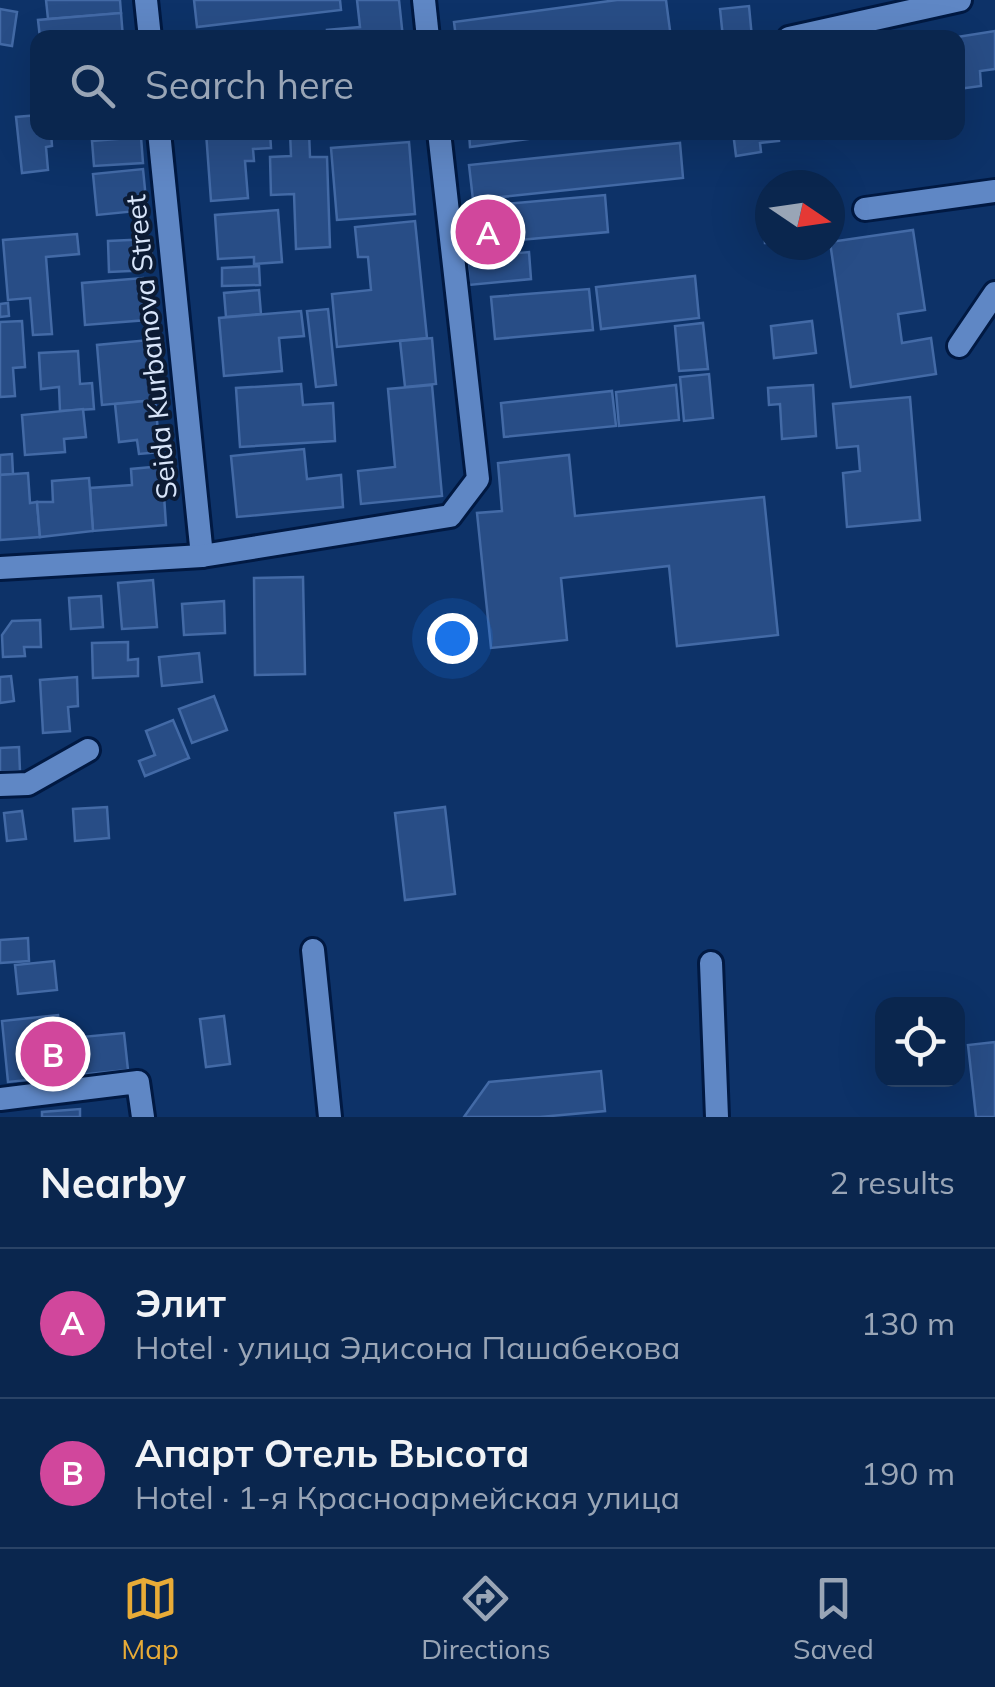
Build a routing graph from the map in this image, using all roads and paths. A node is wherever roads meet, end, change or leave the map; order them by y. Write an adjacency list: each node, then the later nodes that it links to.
1 (146, 0): 4 (street)
2 (424, 0): 5 (street)
3 (960, 0): 6 (street)
4 (149, 30)
5 (427, 30)
6 (825, 30)
7 (160, 140): 13 (street, Seida Kurbanova Street)
8 (440, 140): 13 (street)
9 (995, 191): 10 (street)
10 (865, 209)
11 (995, 294): 12 (street)
12 (959, 346)
13 (202, 556): 14 (street)
14 (0, 568)
15 (88, 750): 16 (street)
16 (0, 785)
17 (313, 950): 21 (street)
18 (712, 963): 22 (street)
19 (10, 1104): 20 (street)
20 (143, 1117)
21 (330, 1117)
22 (717, 1117)

